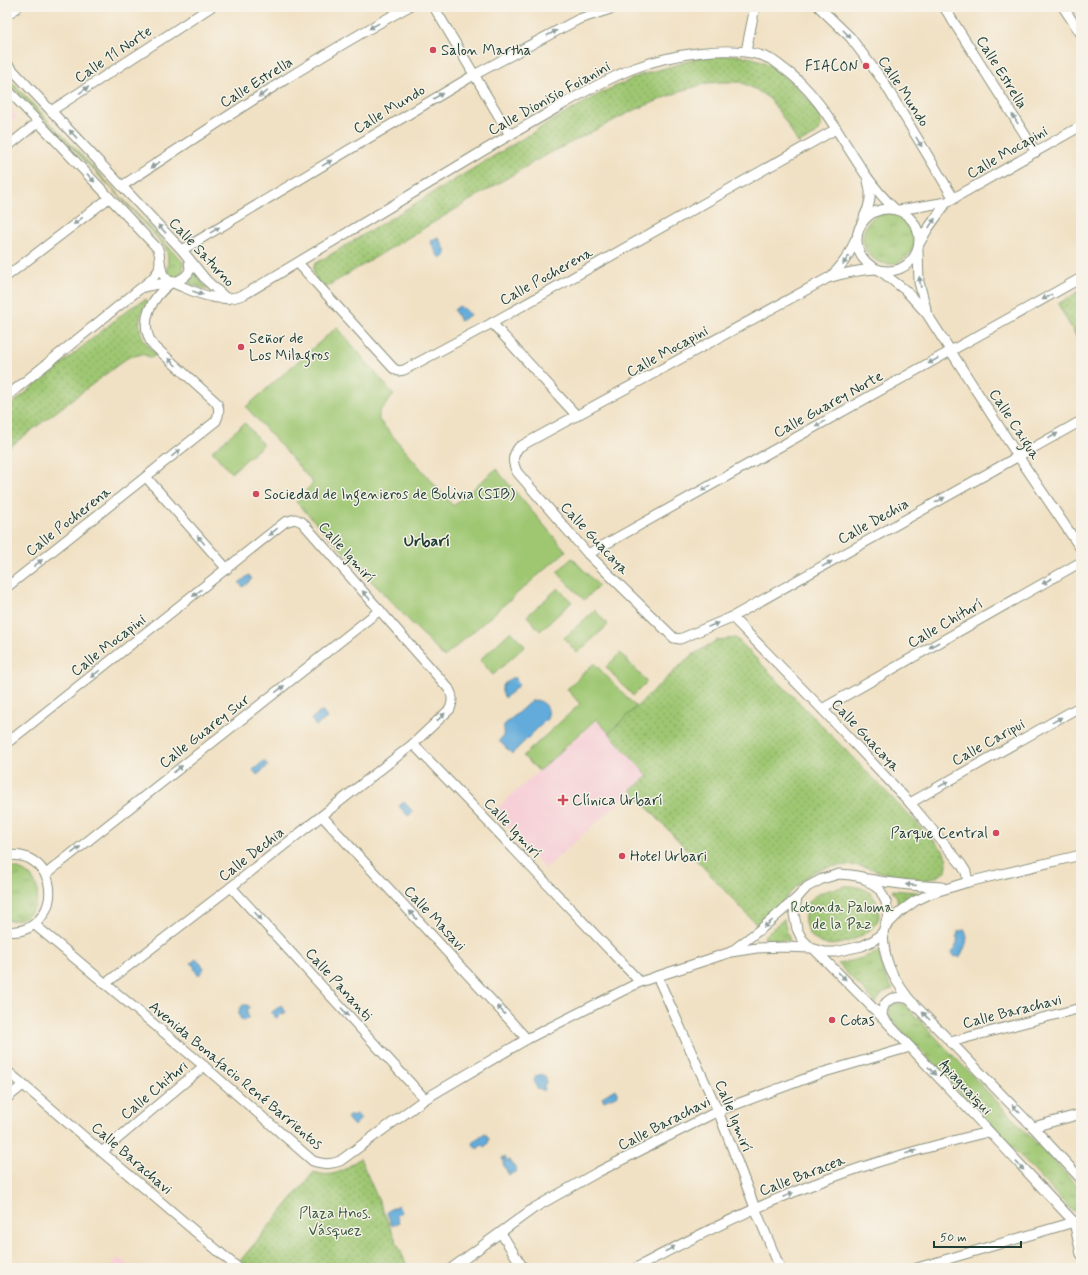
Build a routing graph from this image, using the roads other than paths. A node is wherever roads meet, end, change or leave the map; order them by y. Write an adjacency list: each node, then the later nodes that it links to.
1 (15, 7): 10 (main road)
2 (211, 7): 16 (street, Calle 11 Norte, one-way to 2)
3 (408, 7): 24 (street, Calle Estrella, one-way to 24)
4 (434, 7): 14 (street)
5 (617, 7): 14 (street, Calle Mundo, one-way to 5)
6 (755, 7): 12 (street)
7 (819, 7): 26 (street, Calle Mundo, one-way to 26)
8 (944, 7): 22 (street, Calle Estrella, one-way to 8)
9 (1063, 7): 11 (street)
10 (7, 12)
11 (1081, 34)
12 (746, 51): 19 (street, Calle Dionisio Foianini); 20 (street, Calle Dionisio Foianini)
13 (7, 64): 16 (street, Calle Saturno)
14 (474, 75): 20 (street); 31 (street, Calle Mundo, one-way to 14)
15 (7, 89): 17 (street, Calle Saturno)
16 (51, 111): 24 (street, Calle Saturno, one-way to 16)
17 (38, 122): 21 (street); 25 (street, Calle Saturno, one-way to 25)
18 (1081, 126): 22 (street, Calle Mocapini)
19 (836, 129): 23 (street, Calle Dionisio Foianini); 44 (street, Calle Pocherena)
20 (510, 135): 34 (street, Calle Dionisio Foianini)
21 (7, 147)
22 (1036, 152): 26 (street, Calle Mocapini)
23 (865, 174): 27 (street, Calle Dionisio Foianini); 28 (street, Calle Dionisio Foianini)
24 (122, 186): 31 (street, Calle Saturno, one-way to 24)
25 (109, 198): 33 (street, Calle Saturno); 36 (street, one-way to 36)
26 (950, 201): 27 (street, Calle Mocapini); 30 (street, Calle Mocapini, one-way to 26)
27 (897, 209): 28 (street); 30 (street)
28 (862, 221): 29 (street)
29 (856, 237): 35 (street); 37 (street, Calle Mocapini, one-way to 37)
30 (919, 246): 35 (street); 43 (street, Calle Caigua, one-way to 30)
31 (182, 250): 32 (street, Calle Saturno)
32 (188, 258): 39 (street); 42 (street, Calle Saturno)
33 (161, 260): 39 (street, Calle Saturno); 40 (street)
34 (298, 263): 42 (street, Calle Dionisio Foianini); 44 (street, Calle Pocherena)
35 (878, 270): 37 (street, Calle Mocapini); 43 (street, Calle Caigua)
36 (7, 276)
37 (828, 278): 47 (street, Calle Mocapini)
38 (1081, 278): 45 (street, Calle Guarey Norte, one-way to 45)
39 (172, 282): 40 (street); 41 (street); 42 (street, Calle Saturno, one-way to 42)
40 (137, 291): 41 (street); 46 (street)
41 (154, 298): 51 (street, one-way to 41)
42 (227, 299)
43 (928, 314): 45 (street, Calle Caigua)
44 (492, 323): 47 (street)
45 (952, 351): 50 (street, Calle Caigua); 53 (street, Calle Guarey Norte, one-way to 53)
46 (7, 396)
47 (578, 416): 49 (street, Calle Mocapini)
48 (1081, 421): 50 (street, Calle Dechia, one-way to 48)
49 (519, 447): 53 (street, Calle Guacaya)
50 (1018, 456): 52 (street, Calle Caigua); 58 (street, Calle Dechia, one-way to 50)
51 (146, 477): 55 (street, one-way to 51); 56 (street, Calle Pocherena, one-way to 51)
52 (1081, 549)
53 (588, 554): 59 (street, Calle Guacaya)
54 (1081, 562): 61 (street, Calle Chiturí, one-way to 61)
55 (227, 569): 57 (street, Calle Igmirí, one-way to 55); 62 (street, Calle Mocapini, one-way to 62)
56 (7, 587)
57 (380, 610): 63 (street, Calle Igmirí, one-way to 57); 68 (street, Calle Guarey Sur, one-way to 57)
58 (732, 617): 59 (street, Calle Dechia, one-way to 58); 61 (street, Calle Guacaya)
59 (676, 639)
60 (1081, 706): 64 (street, Calle Caripui, one-way to 60)
61 (822, 709): 64 (street, Calle Guacaya)
62 (7, 743)
63 (413, 744): 65 (street, Calle Dechia); 80 (street, Calle Igmirí)
64 (910, 803): 70 (street, Calle Guacaya)
65 (322, 816): 71 (street, Calle Dechia); 85 (street, Calle Masavi, one-way to 65)
66 (7, 855): 68 (street)
67 (1081, 855): 70 (street)
68 (46, 874): 74 (street)
69 (862, 877): 72 (street, one-way to 69); 73 (street); 75 (street)
70 (968, 882): 72 (street)
71 (231, 887): 81 (street, Calle Dechia); 92 (street, Calle Pananti, one-way to 92)
72 (950, 887): 75 (street)
73 (797, 898): 77 (street); 78 (street, Avenida Bonafacio René Barrientos, one-way to 78)
74 (34, 925): 76 (street); 81 (street, Avenida Bonafacio René Barrientos)
75 (885, 929): 77 (street); 82 (street, Apiaguaiqui)
76 (8, 932)
77 (812, 948): 78 (street, Avenida Bonafacio René Barrientos); 84 (street, Apiaguaiqui, one-way to 84)
78 (731, 952): 79 (street, Avenida Bonafacio René Barrientos)
79 (657, 976): 80 (street, Avenida Bonafacio René Barrientos); 93 (street, Calle Igmirí)
80 (640, 982): 85 (street, Avenida Bonafacio René Barrientos)
81 (105, 984): 88 (street, Avenida Bonafacio René Barrientos)
82 (909, 999): 84 (street); 86 (street, Apiaguaiqui, one-way to 82)
83 (1081, 1008): 86 (street, Calle Barachavi)
84 (882, 1017): 87 (street, Apiaguaiqui)
85 (527, 1039): 92 (street, Avenida Bonafacio René Barrientos)
86 (950, 1042): 95 (street, Apiaguaiqui, one-way to 86)
87 (910, 1047): 93 (street, Calle Barachavi); 96 (street, Apiaguaiqui, one-way to 96)
88 (204, 1066): 92 (street, Avenida Bonafacio René Barrientos); 97 (street, Calle Chituri)
89 (7, 1071): 90 (street, Calle Barachavi)
90 (23, 1085): 91 (street); 97 (street, Calle Barachavi)
91 (7, 1098)
92 (425, 1099)
93 (718, 1111): 99 (street, Calle Igmirí); 101 (street, Calle Barachavi)
94 (1081, 1114): 95 (street)
95 (1033, 1126): 98 (street, Apiaguaiqui)
96 (988, 1132): 99 (street, Calle Baracea, one-way to 96); 100 (street, Apiaguaiqui, one-way to 100)
97 (103, 1151): 103 (street, Calle Barachavi)
98 (1081, 1179)
99 (755, 1208): 106 (street, Calle Baracea, one-way to 99); 107 (street, Calle Igmirí)
100 (1077, 1221): 102 (street); 108 (street)
101 (501, 1234): 104 (street, Calle Barachavi); 105 (street)
102 (1081, 1254)
103 (238, 1268)
104 (452, 1268)
105 (523, 1268)
106 (636, 1268)
107 (780, 1268)
108 (917, 1268)

